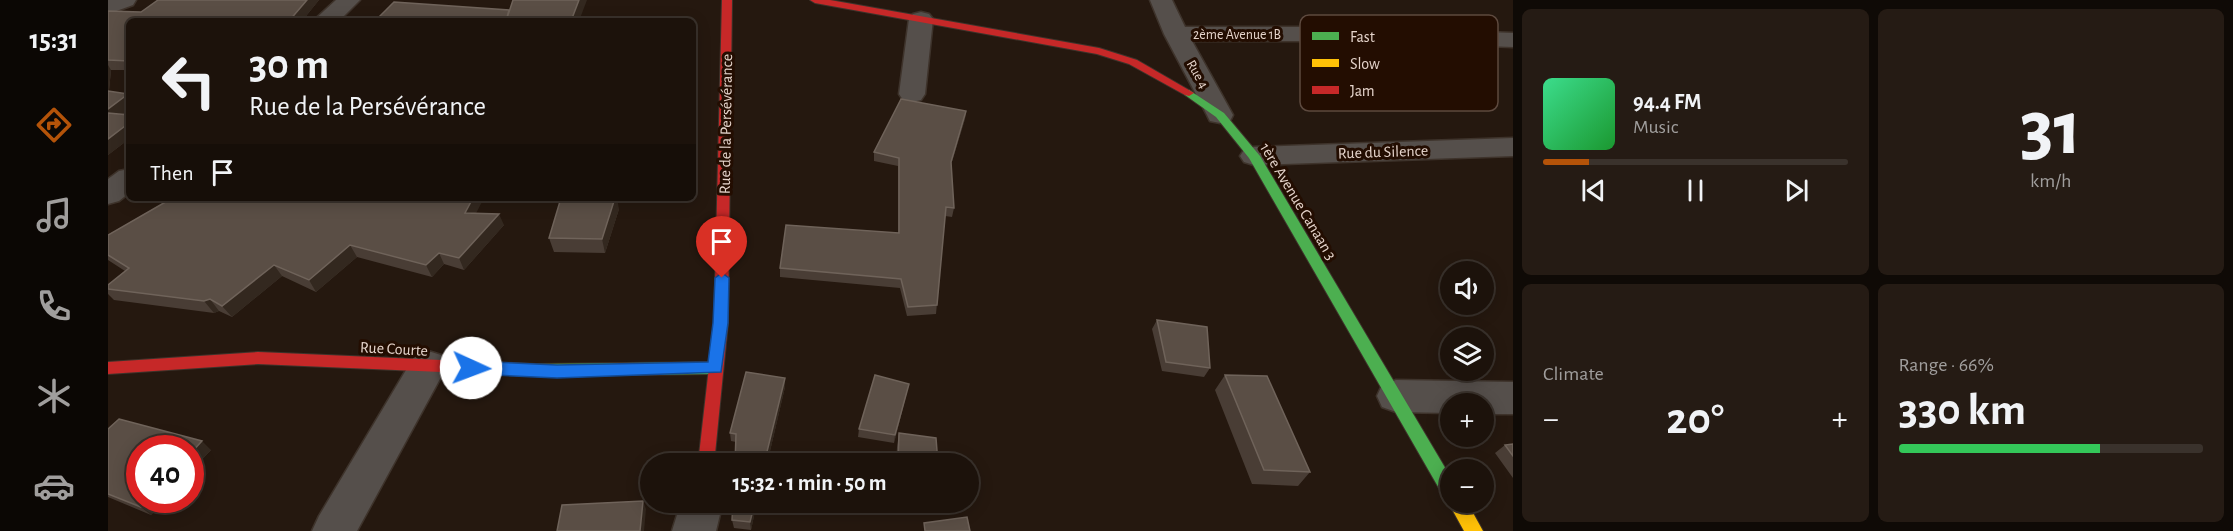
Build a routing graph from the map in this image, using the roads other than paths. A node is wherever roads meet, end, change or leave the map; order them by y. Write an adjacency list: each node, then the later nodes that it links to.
1 (125, 0): 6 (street)
2 (350, 0): 7 (street)
3 (727, 0): 21 (street, Rue de la Persévérance)
4 (817, 0): 8 (street, 1ère Avenue Canaan 3)
5 (1161, 0): 9 (street, Rue 4)
6 (108, 6)
7 (329, 18)
8 (921, 19): 13 (street); 14 (street, 1ère Avenue Canaan 3)
9 (1176, 34): 10 (street, 2ème Avenue 1B); 14 (street, Rue 4)
10 (1300, 34)
11 (1498, 39): 12 (street, 2ème Avenue 1B)
12 (1513, 40)
13 (912, 94)
14 (1220, 115): 16 (street, 1ère Avenue Canaan 3)
15 (1513, 147): 16 (street, Rue du Silence)
16 (1254, 156): 22 (street, 1ère Avenue Canaan 3)
17 (126, 180): 18 (street)
18 (108, 194)
19 (428, 366): 20 (street, Rue Courte); 21 (street, Rue Courte); 28 (street)
20 (108, 368)
21 (715, 368): 24 (street, Rue de la Persévérance)
22 (1396, 396): 23 (street); 25 (street, 1ère Avenue Canaan 3)
23 (1513, 399)
24 (707, 453)
25 (1440, 473)
26 (699, 513): 29 (street)
27 (1463, 513): 30 (street)
28 (334, 531)
29 (694, 531)
30 (1474, 531)

